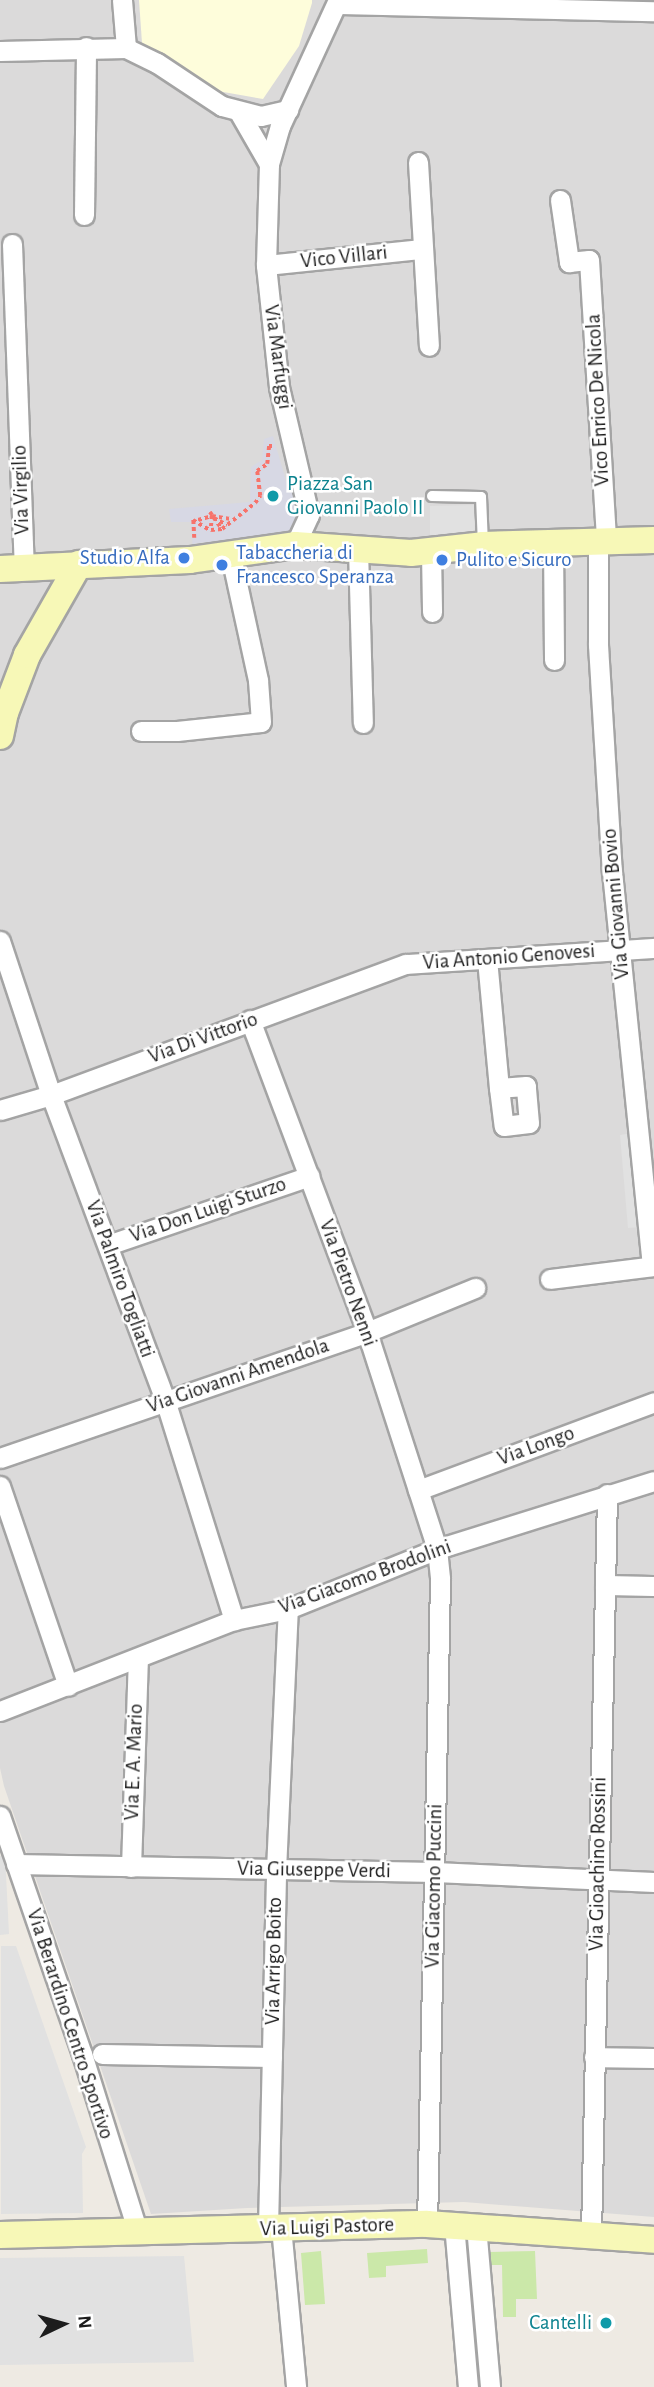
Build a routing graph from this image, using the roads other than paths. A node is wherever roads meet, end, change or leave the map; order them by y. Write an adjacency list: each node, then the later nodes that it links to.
1 (122, 0): 5 (street)
2 (338, 2): 3 (street); 7 (street, Via Marfuggi)
3 (654, 11)
4 (86, 47): 5 (street); 6 (street); 12 (street)
5 (126, 48): 8 (street)
6 (0, 51)
7 (288, 110): 8 (street); 10 (street, Via Marfuggi)
8 (239, 112): 10 (street)
9 (418, 162): 14 (street)
10 (268, 164): 15 (street, Via Marfuggi)
11 (561, 200): 18 (street, Vico Enrico De Nicola)
12 (84, 215)
13 (12, 244): 27 (street, Via Virgilio)
14 (422, 249): 15 (street, Vico Villari); 16 (street)
15 (266, 265): 21 (street, Via Marfuggi)
16 (429, 346)
17 (432, 496): 22 (lane)
18 (602, 540): 19 (street); 20 (street); 35 (street, Via Giovanni Bovio)
19 (654, 540)
20 (553, 542): 22 (street); 29 (street)
21 (295, 545): 23 (street); 25 (street)
22 (483, 545): 24 (street)
23 (358, 549): 24 (street); 30 (street)
24 (431, 552): 28 (street)
25 (232, 556): 26 (street); 31 (street)
26 (79, 564): 27 (street); 32 (street)
27 (12, 568)
28 (432, 612)
29 (554, 660)
30 (363, 723)
31 (141, 731)
32 (0, 736)
33 (0, 941): 40 (street, Via Palmiro Togliatti)
34 (654, 948): 35 (street, Via Antonio Genovesi)
35 (618, 949): 36 (street, Via Antonio Genovesi); 44 (street, Via Giovanni Bovio)
36 (487, 959): 37 (street, Via Antonio Genovesi); 39 (street)
37 (406, 964): 38 (street, Via Di Vittorio)
38 (250, 1020): 40 (street, Via Di Vittorio); 42 (street, Via Pietro Nenni)
39 (499, 1088)
40 (51, 1095): 41 (street, Via Di Vittorio); 43 (street, Via Palmiro Togliatti)
41 (0, 1110)
42 (309, 1176): 43 (street, Via Don Luigi Sturzo); 47 (street, Via Pietro Nenni)
43 (108, 1244): 48 (street, Via Palmiro Togliatti)
44 (653, 1266): 45 (street)
45 (550, 1279)
46 (475, 1288): 47 (street, Via Giovanni Amendola)
47 (367, 1332): 48 (street, Via Giovanni Amendola); 53 (street, Via Pietro Nenni)
48 (165, 1400): 50 (street, Via Giovanni Amendola); 59 (street, Via Palmiro Togliatti)
49 (654, 1402): 53 (street, Via Longo)
50 (0, 1458)
51 (654, 1481): 54 (street, Via Giacomo Brodolini)
52 (0, 1486): 61 (street)
53 (418, 1490): 55 (street, Via Pietro Nenni)
54 (607, 1494): 55 (street, Via Giacomo Brodolini); 56 (street, Via Gioachino Rossini)
55 (438, 1549): 58 (street, Via Giacomo Brodolini); 67 (street, Via Giacomo Puccini)
56 (605, 1585): 57 (street); 68 (street, Via Gioachino Rossini)
57 (654, 1586)
58 (289, 1609): 59 (street, Via Giacomo Brodolini); 66 (street, Via Arrigo Boito)
59 (234, 1619): 60 (street, Via Giacomo Brodolini)
60 (138, 1658): 61 (street, Via Giacomo Brodolini); 65 (street, Via E. A. Mario)
61 (68, 1686): 62 (street, Via Giacomo Brodolini)
62 (0, 1711)
63 (0, 1816): 64 (street, Via Berardino Centro Sportivo)
64 (16, 1864): 65 (street, Via Giuseppe Verdi); 77 (street, Via Berardino Centro Sportivo)
65 (131, 1867): 66 (street, Via Giuseppe Verdi)
66 (276, 1870): 67 (street, Via Giuseppe Verdi); 71 (street, Via Arrigo Boito)
67 (435, 1872): 68 (street, Via Giuseppe Verdi); 74 (street, Via Giacomo Puccini)
68 (597, 1878): 69 (street, Via Giuseppe Verdi); 72 (street, Via Gioachino Rossini)
69 (654, 1882)
70 (102, 2054): 71 (street)
71 (272, 2057): 76 (street, Via Arrigo Boito)
72 (594, 2057): 73 (street); 78 (street, Via Gioachino Rossini)
73 (654, 2058)
74 (426, 2224): 75 (street, Via Luigi Pastore); 76 (street, Via Luigi Pastore)
75 (465, 2225): 78 (street, Via Luigi Pastore); 82 (street); 83 (street)
76 (274, 2228): 77 (street, Via Luigi Pastore); 81 (street, Via Arrigo Boito)
77 (138, 2233): 79 (street, Via Luigi Pastore)
78 (591, 2234): 80 (street, Via Luigi Pastore)
79 (0, 2235)
80 (654, 2239)
81 (296, 2387)
82 (468, 2387)
83 (490, 2387)

